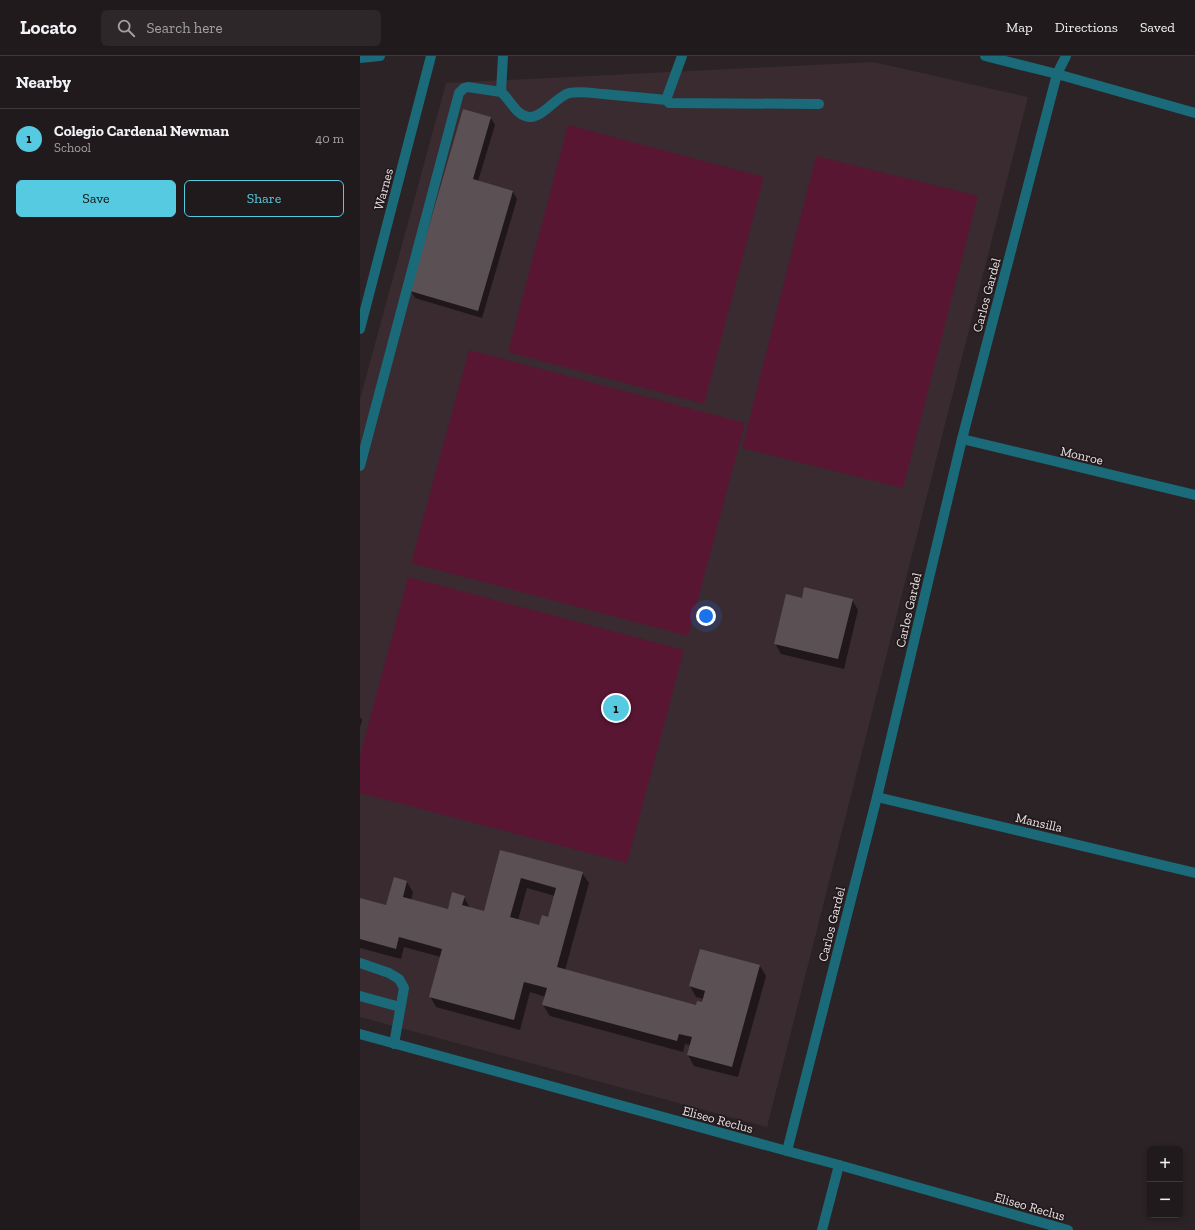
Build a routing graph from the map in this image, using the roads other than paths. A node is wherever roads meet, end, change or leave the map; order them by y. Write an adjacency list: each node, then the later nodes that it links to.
1 (380, 56): 7 (street)
2 (430, 56): 13 (street, Warnes)
3 (503, 56): 9 (street)
4 (682, 56): 10 (street)
5 (985, 56): 8 (street)
6 (1066, 56): 8 (street, Carlos Gardel)
7 (360, 58)
8 (1057, 74): 12 (street); 14 (street, Carlos Gardel)
9 (501, 92): 10 (street); 15 (street)
10 (667, 100): 11 (street)
11 (819, 104)
12 (1195, 113)
13 (360, 329)
14 (962, 440): 16 (street, Monroe); 17 (street, Carlos Gardel)
15 (360, 466)
16 (1195, 495)
17 (877, 797): 18 (street, Mansilla); 24 (street, Carlos Gardel)
18 (1195, 872)
19 (360, 963): 21 (street)
20 (360, 996): 21 (street)
21 (400, 1007): 23 (street)
22 (360, 1034): 23 (street, Eliseo Reclus)
23 (394, 1044): 24 (street, Eliseo Reclus)
24 (787, 1151): 25 (street, Eliseo Reclus)
25 (839, 1165): 26 (street); 27 (street, Eliseo Reclus)
26 (822, 1230)
27 (1068, 1230)

